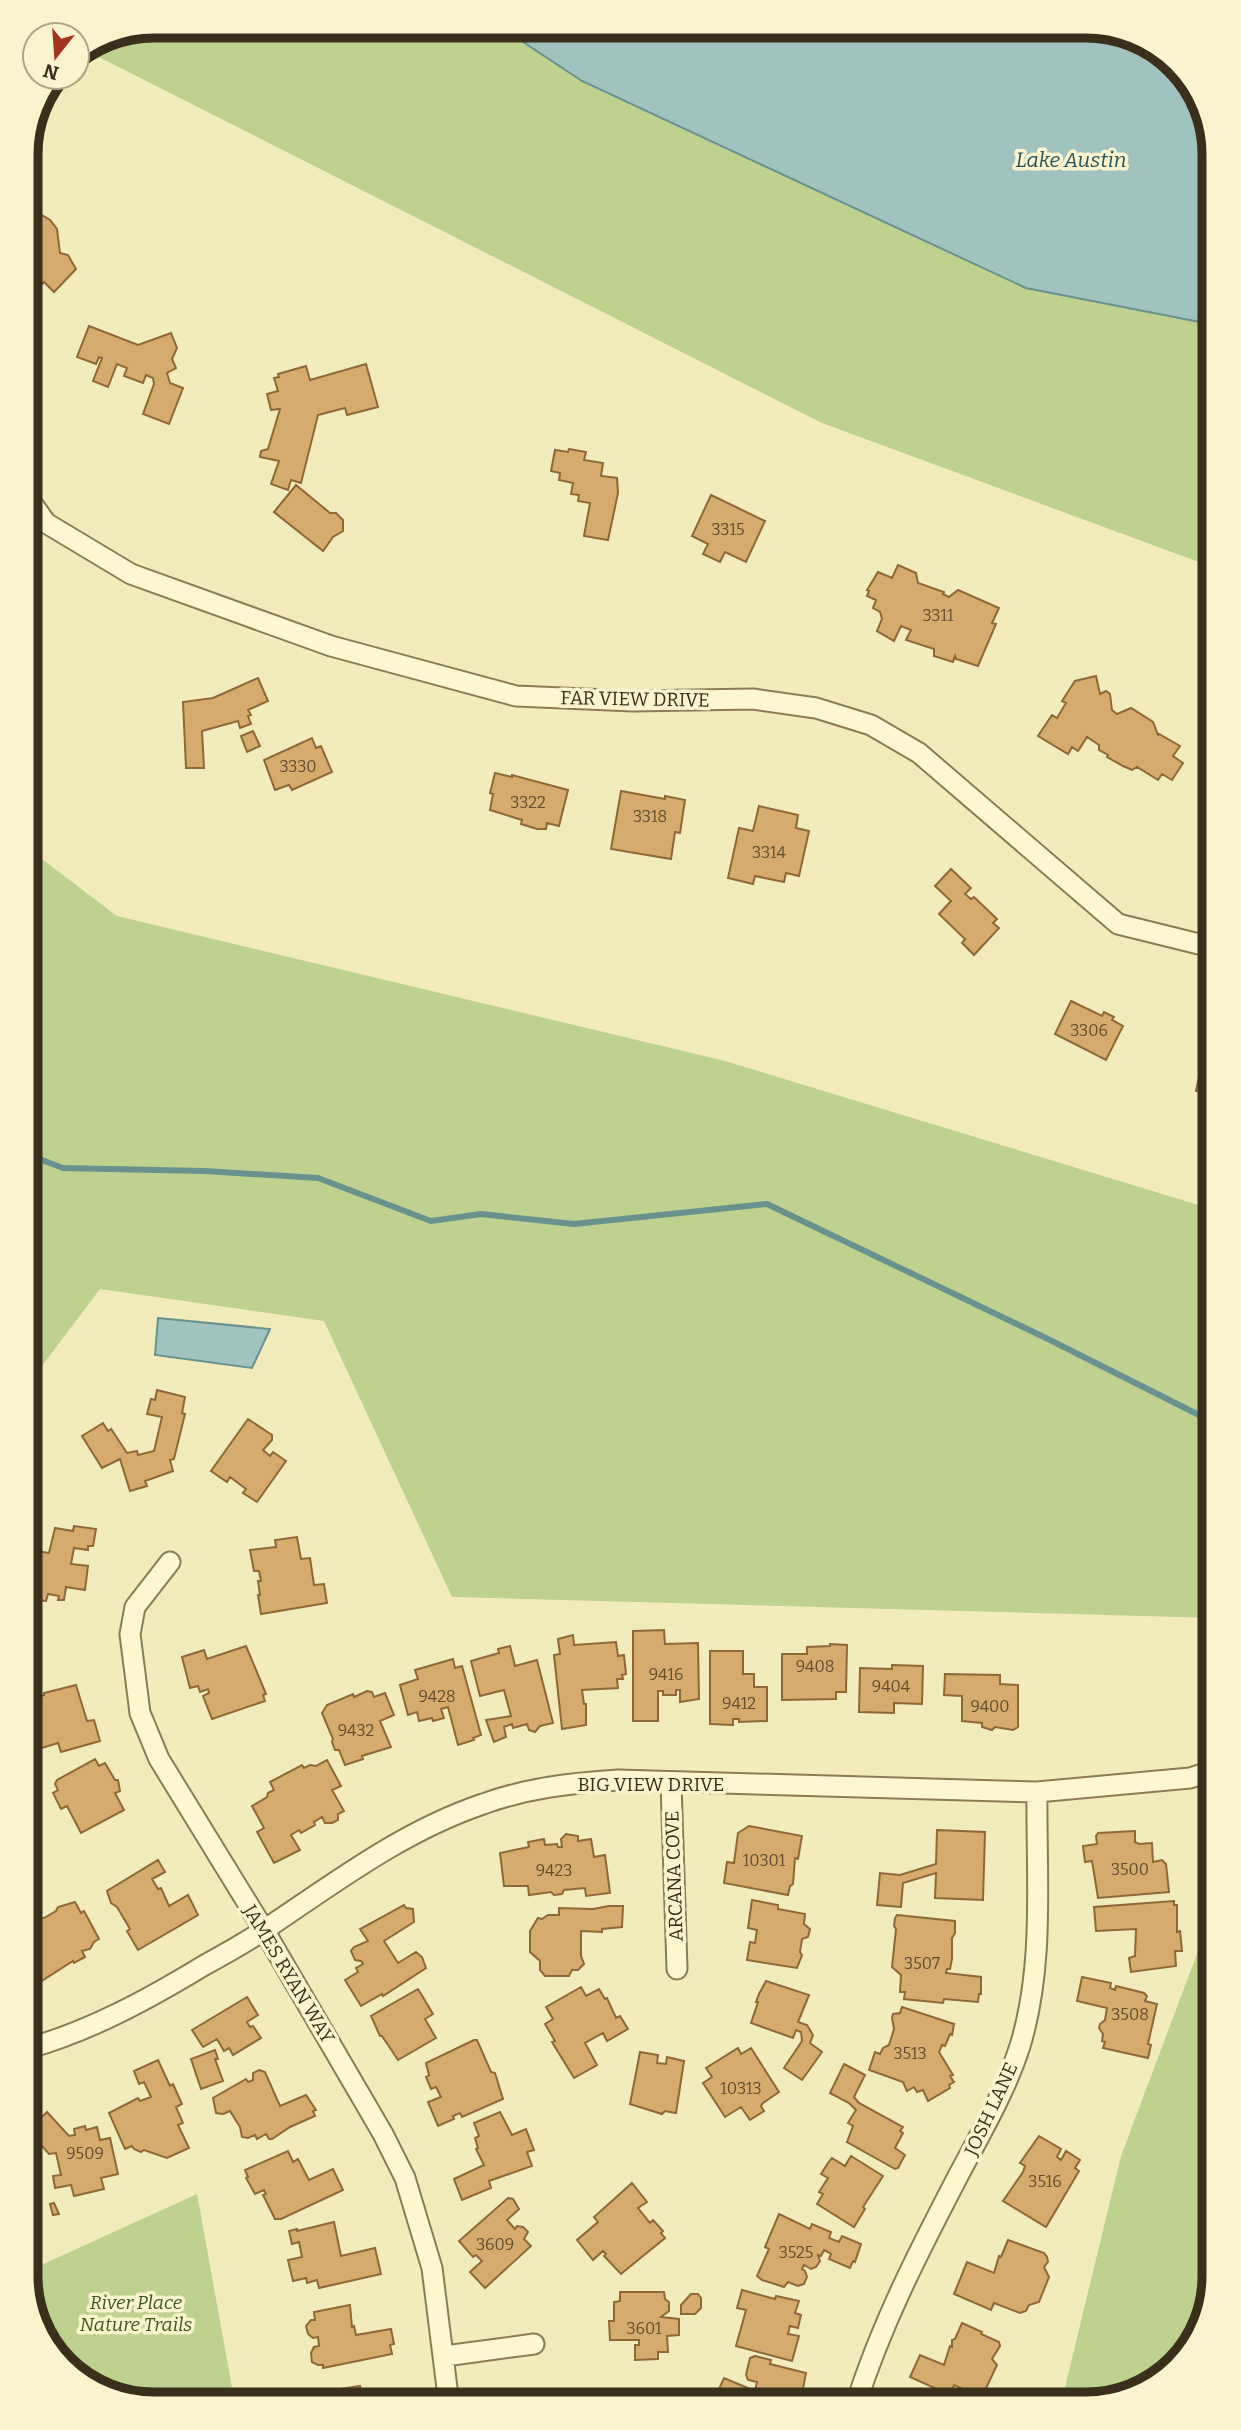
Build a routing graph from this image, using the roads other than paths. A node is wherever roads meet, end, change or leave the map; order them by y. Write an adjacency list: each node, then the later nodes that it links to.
1 (39, 513): 2 (street, FAR VIEW DRIVE)
2 (1202, 945)
3 (170, 1562): 7 (street, JAMES RYAN WAY)
4 (1202, 1774): 6 (street, BIG VIEW DRIVE)
5 (671, 1783): 6 (street, BIG VIEW DRIVE); 7 (street, BIG VIEW DRIVE); 8 (street, ARCANA COVE)
6 (1037, 1791): 13 (street, JOSH LANE)
7 (264, 1930): 9 (street, BIG VIEW DRIVE); 11 (street, JAMES RYAN WAY)
8 (677, 1969)
9 (38, 2045)
10 (534, 2343): 11 (street)
11 (445, 2356): 12 (street, JAMES RYAN WAY)
12 (448, 2391)
13 (860, 2392)

